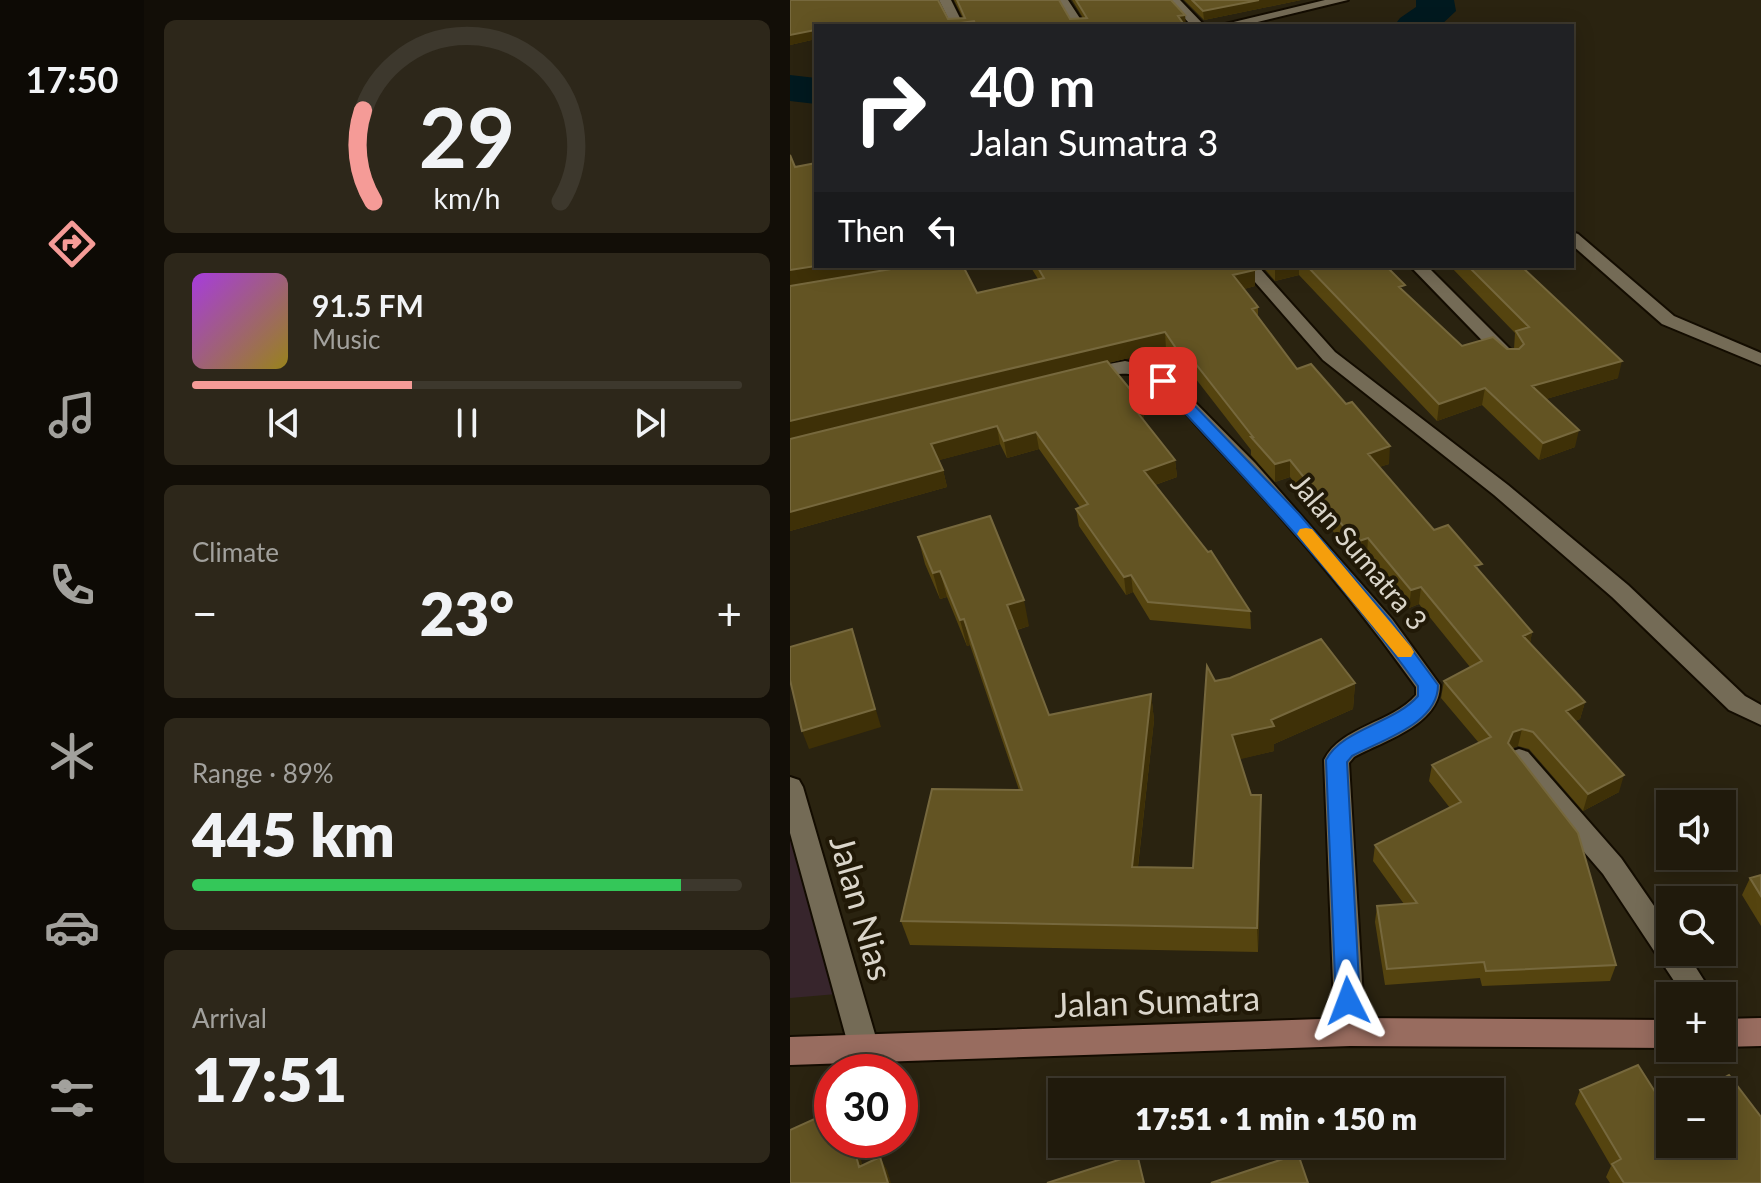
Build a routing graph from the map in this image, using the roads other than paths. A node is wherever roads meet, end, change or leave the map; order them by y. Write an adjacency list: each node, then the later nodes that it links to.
1 (945, 0): 5 (street)
2 (1062, 0): 6 (street)
3 (1173, 0): 7 (street)
4 (1342, 0): 8 (street)
5 (957, 24)
6 (1078, 24)
7 (1197, 24)
8 (1232, 24)
9 (1574, 239): 13 (street)
10 (1251, 268): 15 (street)
11 (1420, 268): 12 (street)
12 (1510, 359)
13 (1761, 360)
14 (1059, 381): 19 (street, Jalan Sumatra 3)
15 (1761, 716)
16 (1519, 759): 18 (street)
17 (790, 787): 23 (street, Jalan Nias)
18 (1656, 931)
19 (1350, 1032): 22 (main road, Jalan Sumatra); 23 (main road, Jalan Sumatra)
20 (1736, 1032): 21 (main road)
21 (1761, 1032)
22 (1656, 1034)
23 (864, 1048): 24 (main road, Jalan Sumatra)
24 (790, 1051)

